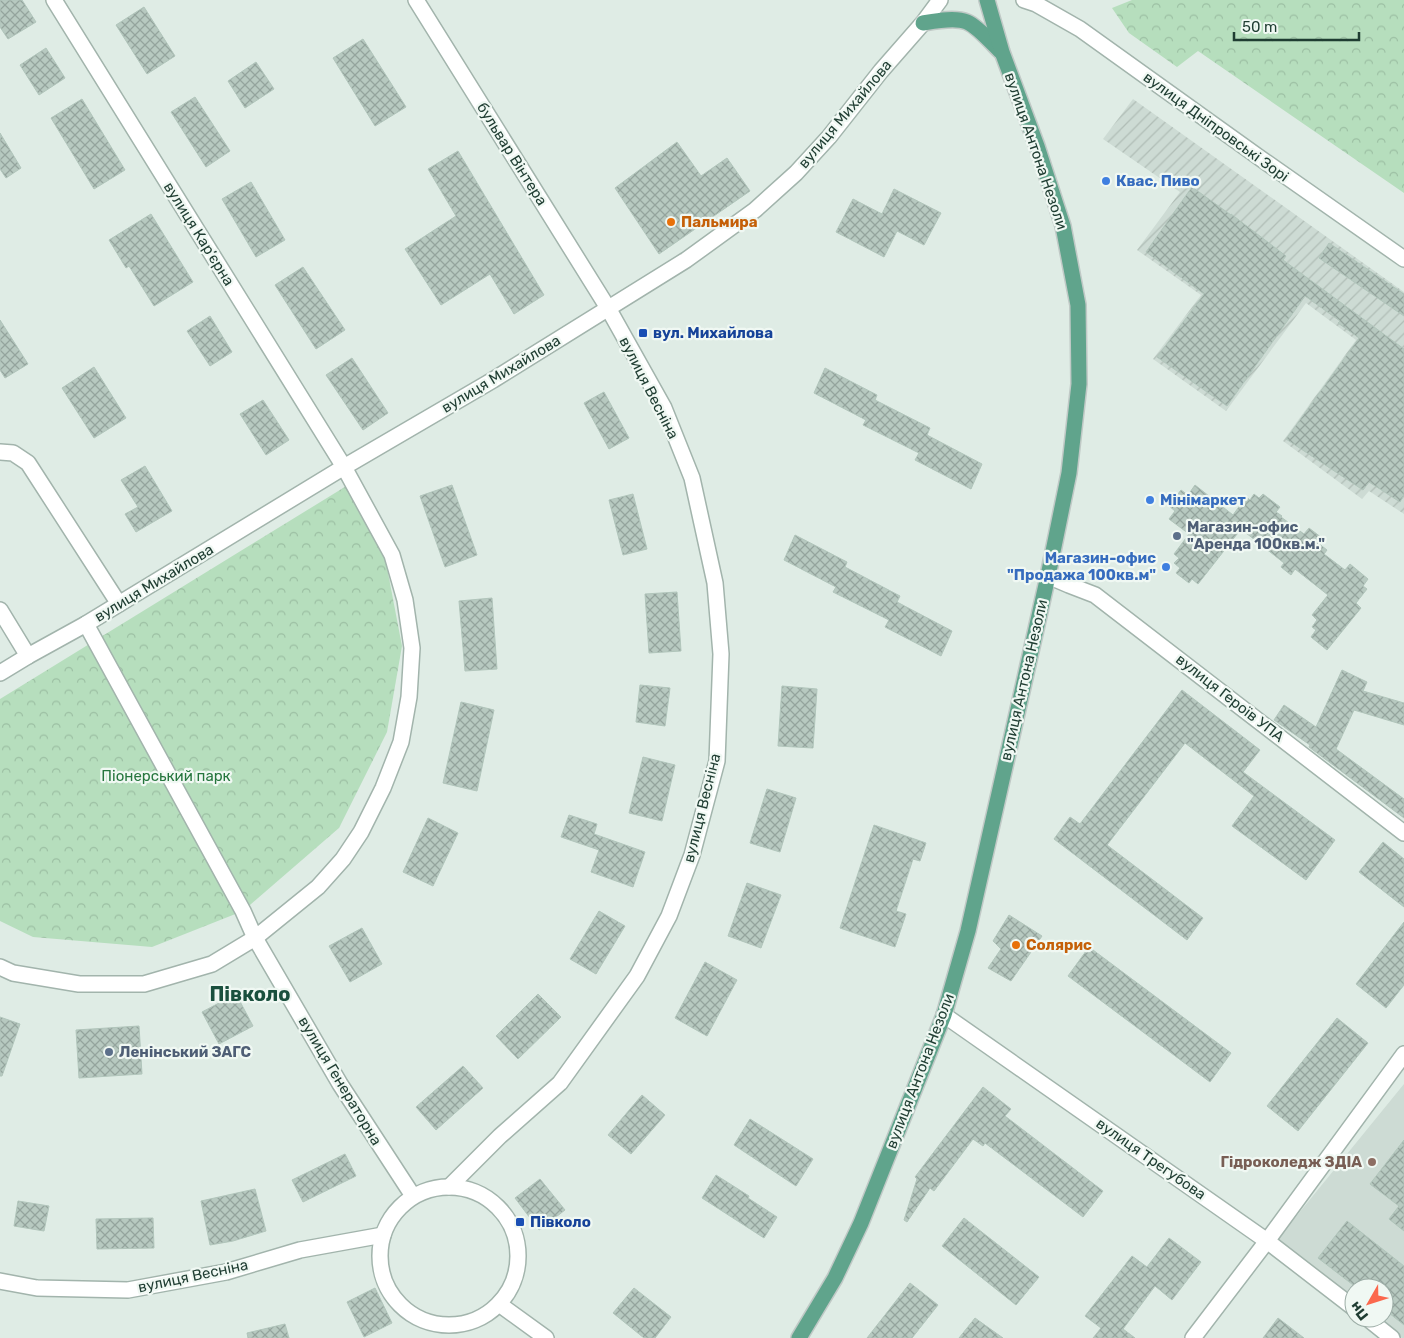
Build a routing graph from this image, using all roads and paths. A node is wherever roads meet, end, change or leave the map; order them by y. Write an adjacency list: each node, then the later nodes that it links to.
1 (54, 0): 11 (street, вулиця Кар’єрна)
2 (416, 0): 9 (street, бульвар Вінтера)
3 (940, 0): 6 (street, вулиця Михайлова)
4 (987, 0): 7 (main road, вулиця Антона Незоли)
5 (1024, 0): 8 (street, вулиця Дніпровські Зорі)
6 (923, 23): 7 (main road); 9 (street, вулиця Михайлова)
7 (1002, 52): 12 (main road, вулиця Антона Незоли)
8 (1404, 259)
9 (608, 308): 11 (street, вулиця Михайлова); 23 (street, вулиця Весніна)
10 (0, 452): 13 (street)
11 (344, 468): 13 (street, вулиця Михайлова); 19 (street, вулиця Кар’єрна)
12 (1048, 576): 18 (street, вулиця Героїв УПА); 21 (main road, вулиця Антона Незоли)
13 (119, 604): 15 (street, вулиця Михайлова)
14 (0, 610): 16 (street)
15 (86, 624): 16 (street, вулиця Михайлова); 19 (street, вулиця Генераторна)
16 (28, 656): 17 (street, вулиця Михайлова)
17 (0, 673)
18 (1404, 833)
19 (255, 938): 20 (street, вулиця Кар’єрна); 24 (street, вулиця Генераторна)
20 (0, 967)
21 (944, 1015): 26 (street, вулиця Трегубова); 32 (main road, вулиця Антона Незоли)
22 (1404, 1054): 26 (street)
23 (449, 1186): 24 (street); 29 (street)
24 (413, 1196): 25 (street)
25 (384, 1235): 27 (street, вулиця Весніна); 29 (street)
26 (1267, 1241): 28 (street, вулиця Трегубова); 33 (street)
27 (0, 1282)
28 (1344, 1300)
29 (499, 1304): 31 (street)
30 (1380, 1328): 34 (street)
31 (546, 1338)
32 (799, 1338)
33 (1194, 1338)
34 (1392, 1338)

